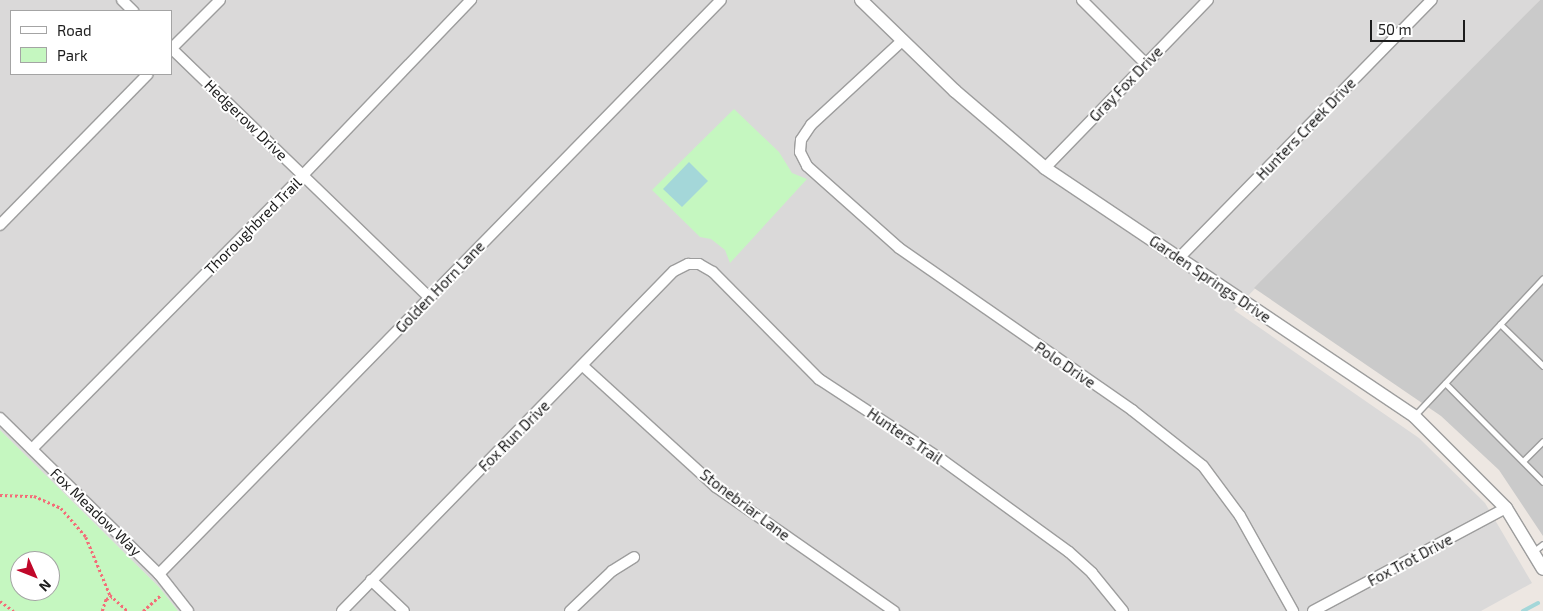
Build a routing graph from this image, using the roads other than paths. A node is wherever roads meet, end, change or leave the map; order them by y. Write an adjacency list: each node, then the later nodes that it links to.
1 (122, 0): 9 (street)
2 (220, 0): 11 (street)
3 (471, 0): 15 (street, Thoroughbred Trail)
4 (721, 0): 20 (street, Golden Horn Lane)
5 (861, 0): 10 (street, Garden Springs Drive)
6 (1082, 0): 12 (street)
7 (1208, 0): 12 (street, Gray Fox Drive)
8 (1432, 0): 17 (street, Hunters Creek Drive)
9 (132, 10)
10 (903, 40): 14 (street, Garden Springs Drive); 43 (street, Polo Drive)
11 (172, 49): 15 (street, Hedgerow Drive)
12 (1146, 64): 14 (street, Gray Fox Drive)
13 (147, 75): 16 (street)
14 (1045, 168): 17 (street, Garden Springs Drive)
15 (303, 176): 20 (street, Hedgerow Drive); 28 (street, Thoroughbred Trail)
16 (0, 225)
17 (1179, 258): 25 (street, Garden Springs Drive)
18 (688, 264): 22 (street, Fox Run Drive); 42 (street, Hunters Trail)
19 (1543, 278): 21 (lane)
20 (430, 297): 35 (street, Golden Horn Lane)
21 (1500, 324): 23 (lane); 24 (lane)
22 (583, 366): 36 (street, Fox Run Drive); 41 (street, Stonebriar Lane)
23 (1543, 366)
24 (1445, 383): 25 (lane); 29 (lane)
25 (1414, 416): 31 (street, Garden Springs Drive)
26 (0, 418): 28 (street, Fox Meadow Way)
27 (1543, 441): 29 (lane)
28 (32, 449): 35 (street, Fox Meadow Way)
29 (1523, 462): 30 (lane)
30 (1543, 482)
31 (1506, 508): 32 (street, Garden Springs Drive); 44 (street, Fox Trot Drive)
32 (1538, 548): 34 (street, Garden Springs Drive)
33 (634, 557): 40 (street)
34 (1543, 570)
35 (159, 574): 37 (street, Fox Meadow Way)
36 (372, 580): 38 (street, Fox Run Drive); 39 (street)
37 (188, 611)
38 (342, 611)
39 (404, 611)
40 (570, 611)
41 (894, 611)
42 (1122, 611)
43 (1293, 611)
44 (1313, 611)

